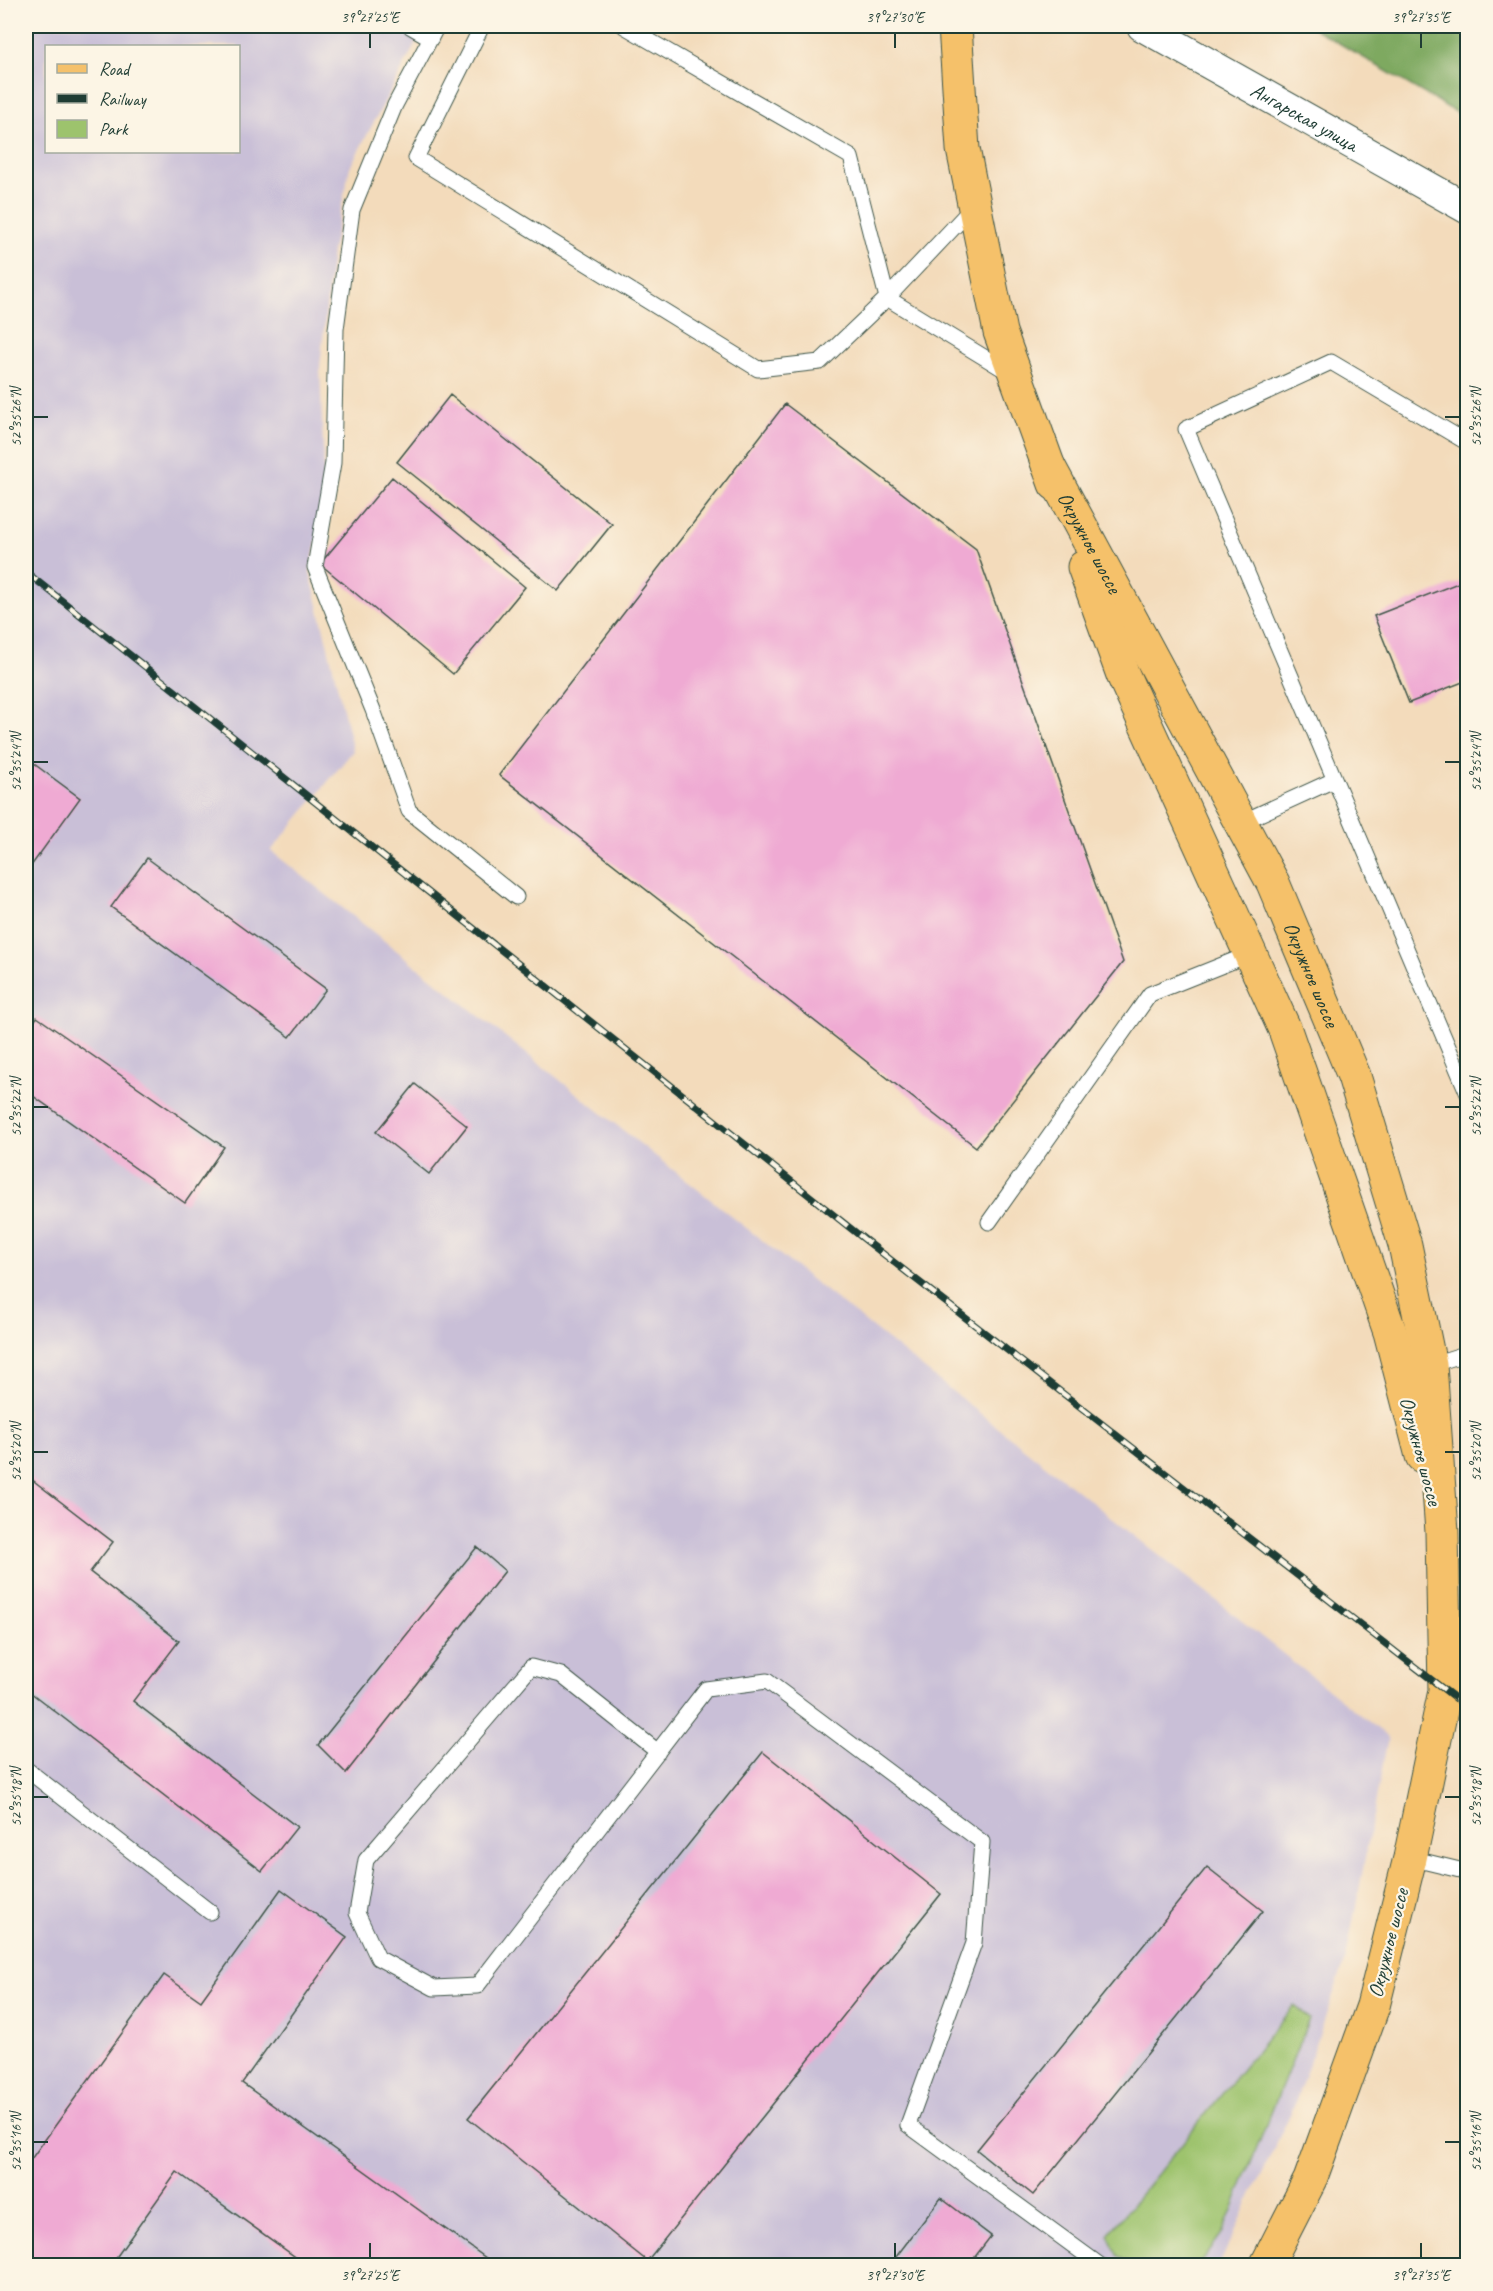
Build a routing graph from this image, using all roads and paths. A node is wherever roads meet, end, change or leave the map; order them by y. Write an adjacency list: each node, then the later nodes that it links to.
1 (410, 26): 6 (lane)
2 (482, 26): 9 (lane)
3 (624, 26): 9 (lane)
4 (955, 26): 7 (main road, Окружное шоссе)
5 (1142, 26): 8 (street, Ангарская улица)
6 (434, 32): 15 (lane)
7 (974, 206): 9 (lane); 10 (main road, Окружное шоссе)
8 (1467, 209)
9 (887, 298): 10 (lane)
10 (1018, 378): 12 (main road, Окружное шоссе)
11 (1467, 443): 13 (lane)
12 (1048, 465): 14 (main road, Окружное шоссе); 16 (main road, Окружное шоссе)
13 (1334, 780): 14 (lane); 17 (lane)
14 (1240, 823): 20 (main road, Окружное шоссе)
15 (516, 897)
16 (1250, 954): 18 (lane); 21 (main road, Окружное шоссе)
17 (1467, 1094)
18 (989, 1222)
19 (1467, 1353): 20 (lane)
20 (1430, 1365): 21 (main road, Окружное шоссе)
21 (1442, 1532): 24 (main road, Окружное шоссе)
22 (658, 1752): 22 (lane); 27 (lane)
23 (26, 1769): 26 (lane)
24 (1410, 1858): 25 (lane); 28 (main road, Окружное шоссе)
25 (1467, 1872)
26 (210, 1912)
27 (1101, 2265)
28 (1266, 2265)

